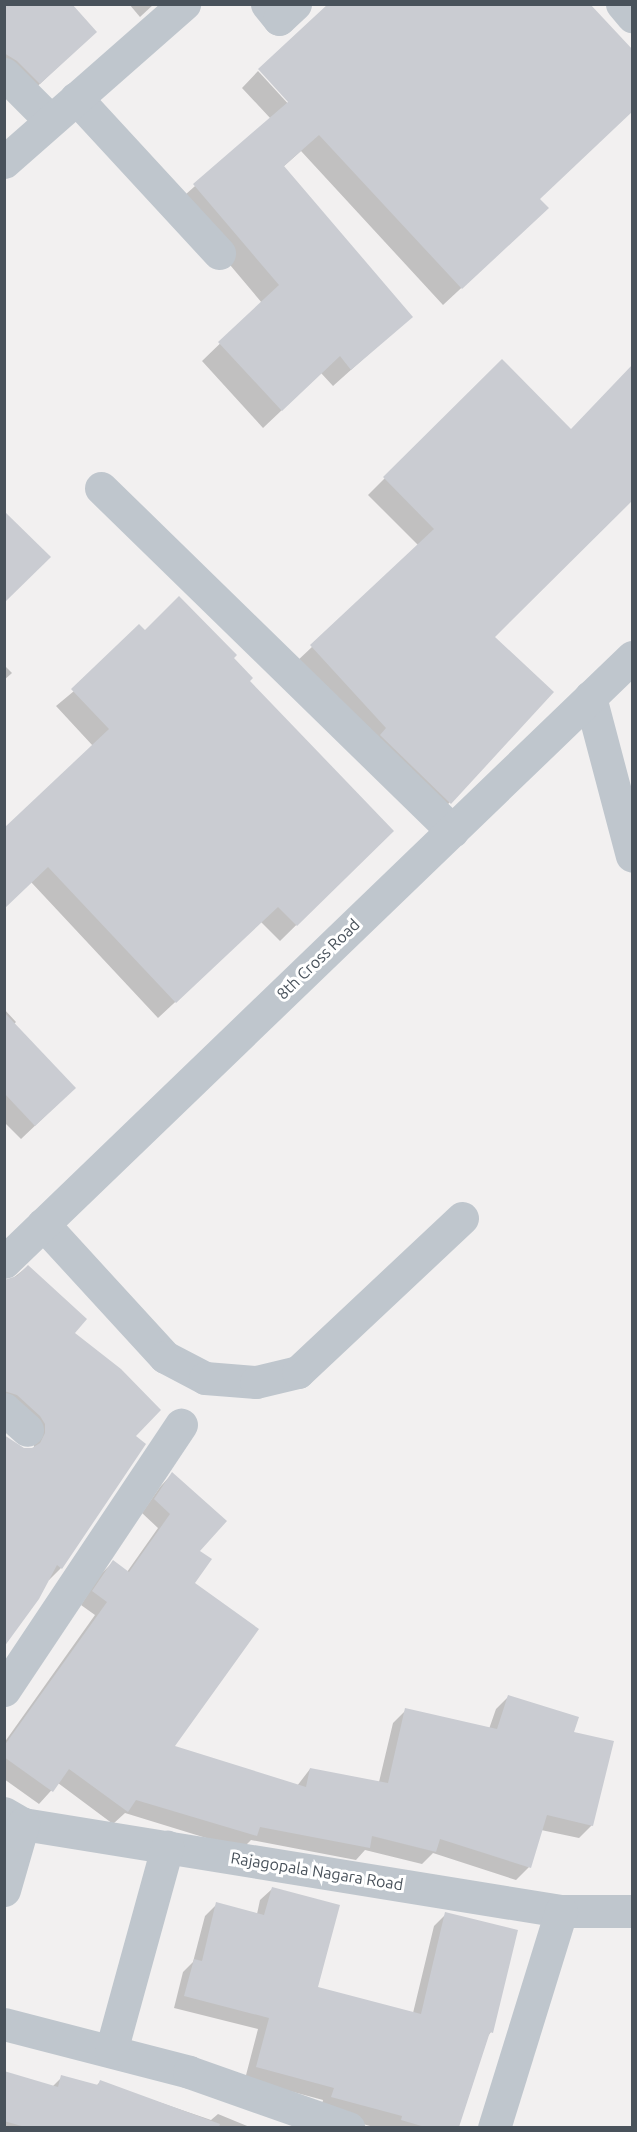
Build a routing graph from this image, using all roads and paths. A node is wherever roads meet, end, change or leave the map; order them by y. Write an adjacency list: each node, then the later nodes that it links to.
1 (184, 4): 7 (street)
2 (267, 4): 3 (street)
3 (295, 4)
4 (622, 4): 5 (street)
5 (633, 16)
6 (4, 74): 8 (street)
7 (76, 98): 8 (street); 10 (street)
8 (50, 120): 9 (street)
9 (4, 162)
10 (219, 253)
11 (101, 488): 14 (street)
12 (633, 657): 13 (street, 8th Cross Road)
13 (590, 697): 14 (street, 8th Cross Road); 15 (street)
14 (452, 831): 17 (street, 8th Cross Road)
15 (633, 856)
16 (462, 1218): 17 (street)
17 (43, 1224): 18 (street, 8th Cross Road)
18 (4, 1262)
19 (181, 1425): 20 (street)
20 (4, 1689)
21 (14, 1818): 22 (street, Rajagopala Nagara Road); 23 (street)
22 (167, 1847): 24 (street, Rajagopala Nagara Road); 27 (street)
23 (4, 1890)
24 (561, 1911): 25 (street, Rajagopala Nagara Road); 29 (street)
25 (633, 1911)
26 (4, 2024): 27 (street)
27 (111, 2051): 28 (street)
28 (348, 2127)
29 (495, 2127)

